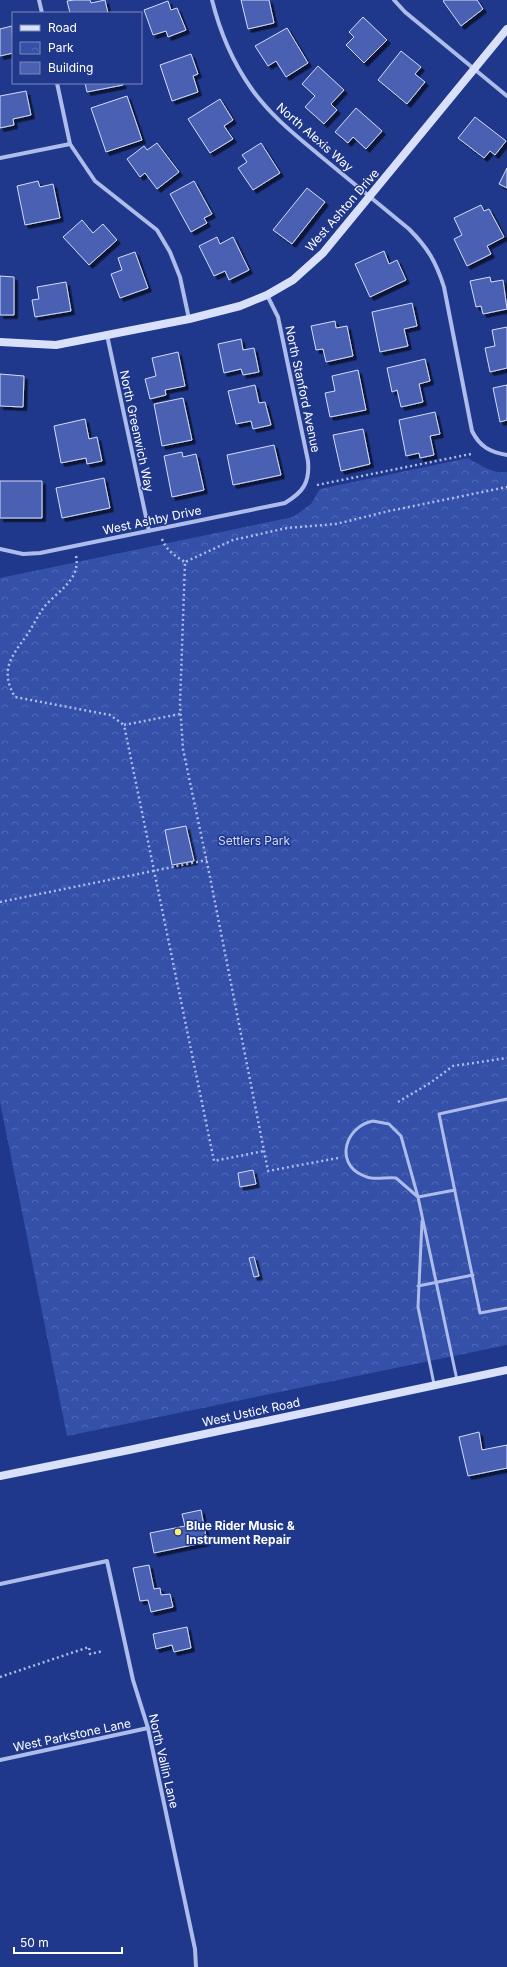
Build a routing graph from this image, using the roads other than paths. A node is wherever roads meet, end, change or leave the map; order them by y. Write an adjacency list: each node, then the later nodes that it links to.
1 (39, 0): 4 (street)
2 (212, 0): 11 (street, North Alexis Way)
3 (394, 0): 6 (street)
4 (42, 12)
5 (507, 29): 6 (street, West Ashton Drive)
6 (474, 69): 8 (street); 11 (street, West Ashton Drive)
7 (57, 84): 9 (street)
8 (507, 96)
9 (70, 144): 10 (street); 13 (street)
10 (0, 158)
11 (370, 197): 12 (street, West Ashton Drive); 16 (street, North Alexis Way)
12 (268, 295): 13 (street, West Ashton Drive); 17 (street, North Stanford Avenue)
13 (189, 319): 14 (street, West Ashton Drive)
14 (106, 335): 15 (street, West Ashton Drive); 18 (street, North Greenwich Way)
15 (0, 342)
16 (507, 455)
17 (303, 488): 18 (street, West Ashby Drive)
18 (149, 531): 19 (street, West Ashby Drive)
19 (0, 549)
20 (507, 1099): 21 (lane)
21 (455, 1190): 22 (lane); 24 (lane)
22 (418, 1197): 22 (lane); 23 (lane)
23 (422, 1217): 25 (lane); 26 (lane)
24 (473, 1275): 25 (lane); 27 (lane)
25 (436, 1282): 26 (lane); 29 (lane)
26 (418, 1286): 30 (lane)
27 (507, 1308)
28 (507, 1370): 29 (street, West Ustick Road)
29 (457, 1381): 30 (street, West Ustick Road)
30 (435, 1386): 31 (street, West Ustick Road)
31 (0, 1476)
32 (0, 1584): 33 (street, North Vallin Lane)
33 (148, 1728): 34 (street, West Parkstone Lane); 35 (street, North Vallin Lane)
34 (0, 1760)
35 (196, 1967)

